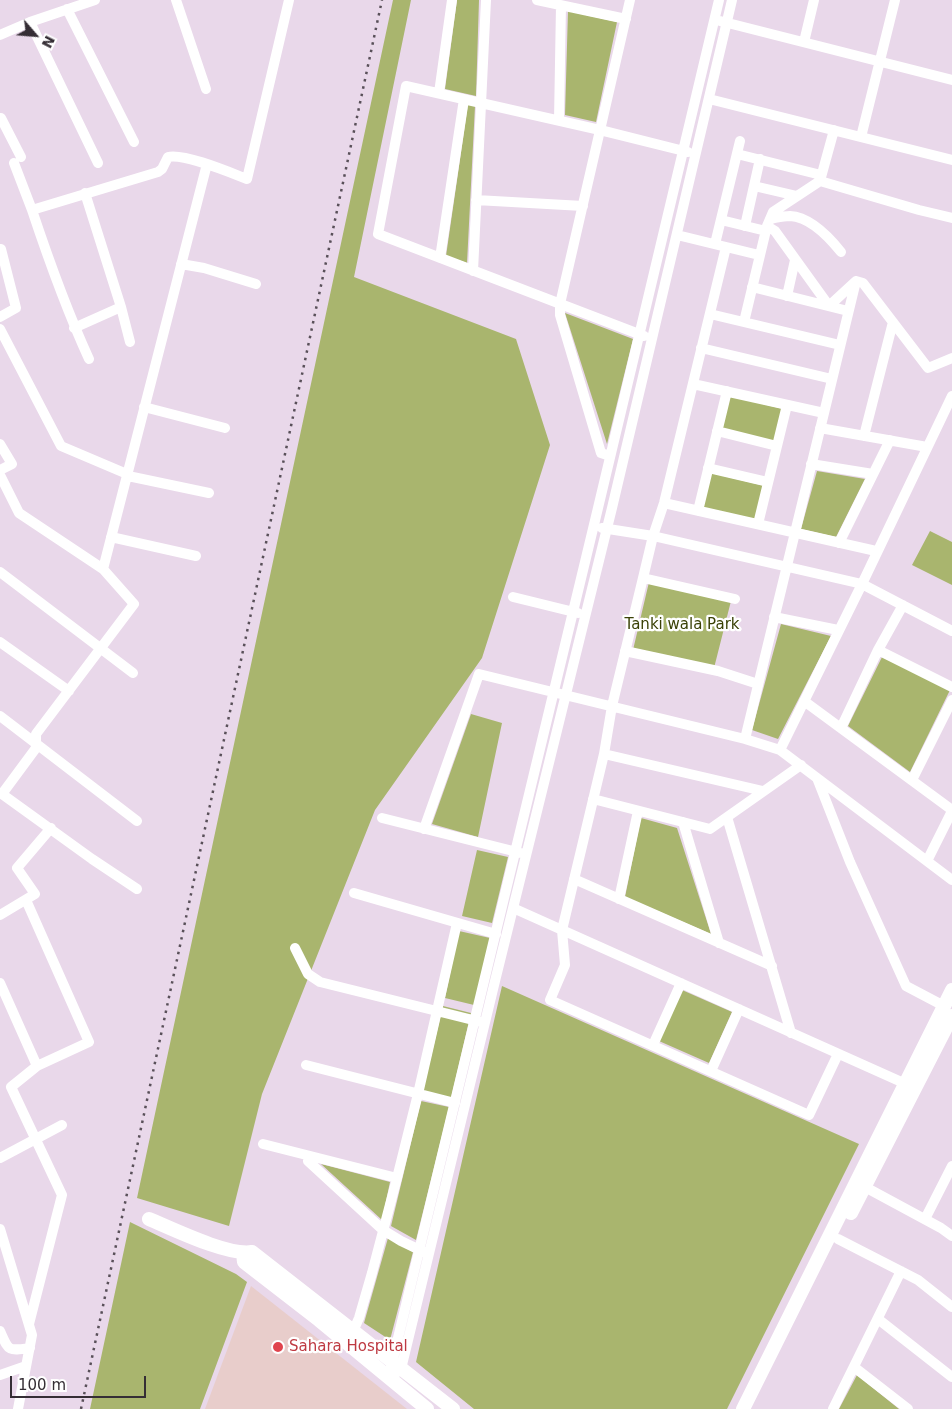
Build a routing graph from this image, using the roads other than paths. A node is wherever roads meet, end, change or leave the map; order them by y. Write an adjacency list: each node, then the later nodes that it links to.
1 (94, 0): 13 (street)
2 (176, 0): 22 (street)
3 (289, 0): 40 (street)
4 (452, 0): 23 (street)
5 (486, 0): 26 (street)
6 (537, 0): 12 (street)
7 (630, 0): 14 (street)
8 (719, 0): 15 (street)
9 (732, 0): 17 (street)
10 (814, 0): 19 (street)
11 (895, 0): 20 (street)
12 (561, 5): 14 (street); 28 (street)
13 (64, 7): 16 (street); 33 (street)
14 (626, 19): 29 (street)
15 (714, 20): 17 (street); 34 (street)
16 (30, 22): 18 (street); 39 (street)
17 (726, 22): 19 (street); 25 (street)
18 (0, 36)
19 (804, 42): 20 (street)
20 (880, 62): 21 (street); 31 (street)
21 (952, 80)
22 (206, 89)
23 (439, 94): 24 (street); 58 (street)
24 (464, 99): 26 (street); 58 (street)
25 (709, 99): 30 (street); 35 (street)
26 (481, 103): 28 (street); 45 (street)
27 (0, 118): 47 (street)
28 (559, 120): 29 (street)
29 (600, 130): 34 (street); 46 (street)
30 (834, 130): 31 (street); 41 (street)
31 (861, 137): 38 (street)
32 (740, 141): 36 (street)
33 (134, 142)
34 (683, 151): 35 (street); 76 (street)
35 (696, 154): 52 (street)
36 (737, 154): 37 (street); 49 (street)
37 (760, 159): 41 (street); 42 (street)
38 (952, 160)
39 (98, 163)
40 (207, 164): 43 (street); 60 (street)
41 (820, 178): 44 (street); 48 (street)
42 (754, 186): 44 (street); 51 (street)
43 (85, 193): 47 (street); 68 (street)
44 (797, 196): 50 (street)
45 (476, 200): 46 (street); 61 (street)
46 (583, 206): 66 (street)
47 (32, 210): 74 (street)
48 (952, 218)
49 (721, 220): 51 (street); 53 (street)
50 (768, 225): 51 (street); 56 (street); 57 (street); 59 (street)
51 (745, 226)
52 (677, 236): 53 (street); 77 (street)
53 (715, 244): 54 (street)
54 (726, 247): 57 (street); 70 (street)
55 (0, 249): 71 (street)
56 (841, 252)
57 (759, 255): 64 (street)
58 (440, 258): 61 (street)
59 (795, 260): 65 (street); 67 (street)
60 (180, 264): 63 (street); 88 (street)
61 (473, 270): 66 (street)
62 (856, 281): 67 (street); 69 (street); 73 (street)
63 (256, 284)
64 (752, 288): 65 (street); 72 (street)
65 (787, 296): 67 (street)
66 (560, 304): 76 (street); 98 (street)
67 (829, 306): 69 (street)
68 (121, 307): 74 (street); 78 (street)
69 (848, 311): 79 (street)
70 (710, 314): 72 (street); 80 (street)
71 (0, 317)
72 (744, 322): 79 (street)
73 (893, 322): 81 (street); 93 (street)
74 (74, 328): 82 (street)
75 (0, 329): 102 (street)
76 (640, 334): 77 (street); 98 (street)
77 (652, 339): 111 (street)
78 (130, 342)
79 (840, 345): 83 (street)
80 (701, 348): 83 (street); 84 (street)
81 (952, 358)
82 (89, 359)
83 (832, 379): 89 (street)
84 (693, 384): 85 (street); 107 (street)
85 (727, 391): 87 (street); 92 (street)
86 (952, 396): 97 (street)
87 (787, 405): 89 (street); 96 (street)
88 (144, 407): 90 (street); 102 (street)
89 (824, 413): 91 (street)
90 (225, 428)
91 (820, 428): 93 (street); 99 (street)
92 (718, 431): 96 (street); 100 (street)
93 (864, 436): 94 (street)
94 (890, 440): 97 (street); 103 (street)
95 (0, 444): 101 (street)
96 (777, 446): 105 (street)
97 (927, 447): 116 (street)
98 (610, 456): 110 (street)
99 (811, 464): 103 (street); 112 (street)
100 (708, 468): 105 (street); 108 (street)
101 (0, 470)
102 (127, 474): 106 (street); 113 (street)
103 (873, 474): 115 (street)
104 (0, 475): 119 (street)
105 (768, 482): 109 (street)
106 (209, 493)
107 (664, 503): 108 (street); 114 (street)
108 (698, 510): 109 (street)
109 (758, 524): 112 (street)
110 (594, 526): 111 (street); 126 (street)
111 (607, 530): 114 (street); 127 (street)
112 (795, 532): 115 (street); 118 (street)
113 (111, 536): 117 (street); 119 (street)
114 (653, 536): 118 (street); 121 (street)
115 (839, 542): 116 (street)
116 (876, 552): 122 (street)
117 (196, 556)
118 (787, 566): 122 (street); 128 (street)
119 (103, 569): 132 (street)
120 (0, 572): 132 (street)
121 (643, 578): 124 (street); 134 (street)
122 (862, 584): 125 (street); 129 (street)
123 (513, 597): 126 (street)
124 (735, 599)
125 (904, 605): 130 (street); 133 (street)
126 (573, 612): 127 (street); 139 (street)
127 (586, 615): 140 (street)
128 (774, 617): 129 (street); 136 (street)
129 (838, 630): 142 (street)
130 (952, 631)
131 (0, 642): 138 (street)
132 (100, 649): 135 (street); 138 (street)
133 (878, 650): 137 (street); 145 (street)
134 (625, 651): 136 (street); 143 (street)
135 (134, 673)
136 (758, 684): 146 (street)
137 (952, 687)
138 (69, 690): 147 (street)
139 (554, 692): 140 (street); 163 (street); 164 (street)
140 (566, 695): 143 (street); 165 (street)
141 (952, 700): 152 (street)
142 (804, 701): 145 (street); 148 (street)
143 (612, 706): 146 (street); 149 (street)
144 (0, 716): 147 (street)
145 (841, 728): 152 (street)
146 (745, 739): 148 (street)
147 (36, 743): 154 (street); 160 (street)
148 (780, 750): 150 (street)
149 (604, 754): 153 (street); 155 (street)
150 (800, 765): 151 (street); 153 (street)
151 (816, 778): 166 (street); 186 (street)
152 (912, 780): 156 (street)
153 (763, 792): 158 (street)
154 (1, 795): 162 (street)
155 (593, 800): 157 (street); 167 (street)
156 (952, 810): 166 (street)
157 (638, 811): 161 (street); 171 (street)
158 (727, 817): 161 (street); 180 (street)
159 (382, 818): 163 (street)
160 (137, 821)
161 (683, 822): 178 (street)
162 (51, 828): 169 (street); 172 (street)
163 (424, 829): 164 (street)
164 (516, 851): 165 (street); 177 (street)
165 (527, 854): 173 (street)
166 (927, 861): 168 (street)
167 (574, 879): 171 (street); 176 (street)
168 (952, 880)
169 (137, 889)
170 (354, 893): 175 (street)
171 (619, 899): 178 (street)
172 (26, 900): 174 (street); 192 (street)
173 (514, 908): 176 (street); 187 (street)
174 (0, 915)
175 (457, 923): 177 (street); 185 (street)
176 (562, 930): 182 (street); 189 (street)
177 (496, 934): 187 (street)
178 (720, 943): 180 (street)
179 (295, 948): 185 (street)
180 (772, 966): 188 (street)
181 (0, 983): 192 (street)
182 (681, 983): 184 (street); 189 (street)
183 (952, 990): 186 (street)
184 (739, 1009): 188 (street); 193 (street)
185 (437, 1011): 187 (street); 195 (street)
186 (948, 1011): 194 (street); 204 (street)
187 (480, 1022): 196 (street); 212 (street)
188 (791, 1033): 190 (street)
189 (653, 1045): 193 (street)
190 (838, 1054): 193 (street); 194 (street)
191 (306, 1065): 195 (street)
192 (37, 1066): 198 (street)
193 (710, 1071)
194 (906, 1084): 229 (street)
195 (418, 1094): 196 (street); 203 (street)
196 (455, 1103): 211 (street)
197 (62, 1125): 198 (street)
198 (34, 1140): 201 (street); 216 (street)
199 (263, 1144): 200 (street)
200 (309, 1156): 203 (street); 207 (street)
201 (0, 1158)
202 (952, 1166): 206 (street)
203 (397, 1178): 207 (street)
204 (865, 1187): 206 (street); 210 (street)
205 (149, 1219): 218 (street)
206 (925, 1219): 209 (street)
207 (383, 1230): 211 (street); 218 (street)
208 (1, 1235): 216 (street)
209 (952, 1236)
210 (838, 1239): 213 (street); 230 (street)
211 (419, 1249): 212 (street); 220 (street)
212 (429, 1254): 220 (street)
213 (901, 1271): 214 (street); 215 (street)
214 (952, 1306)
215 (878, 1319): 222 (street); 224 (street)
216 (29, 1324): 219 (street)
217 (0, 1331): 219 (street)
218 (350, 1337): 220 (street); 225 (street)
219 (30, 1348): 221 (street)
220 (397, 1365): 225 (street); 228 (street)
221 (26, 1366): 223 (street); 226 (street)
222 (854, 1367): 231 (street); 232 (street)
223 (0, 1375)
224 (952, 1377)
225 (390, 1378): 227 (street)
226 (18, 1409)
227 (427, 1409)
228 (453, 1409)
229 (742, 1409)
230 (753, 1409)
231 (833, 1409)
232 (908, 1409)

